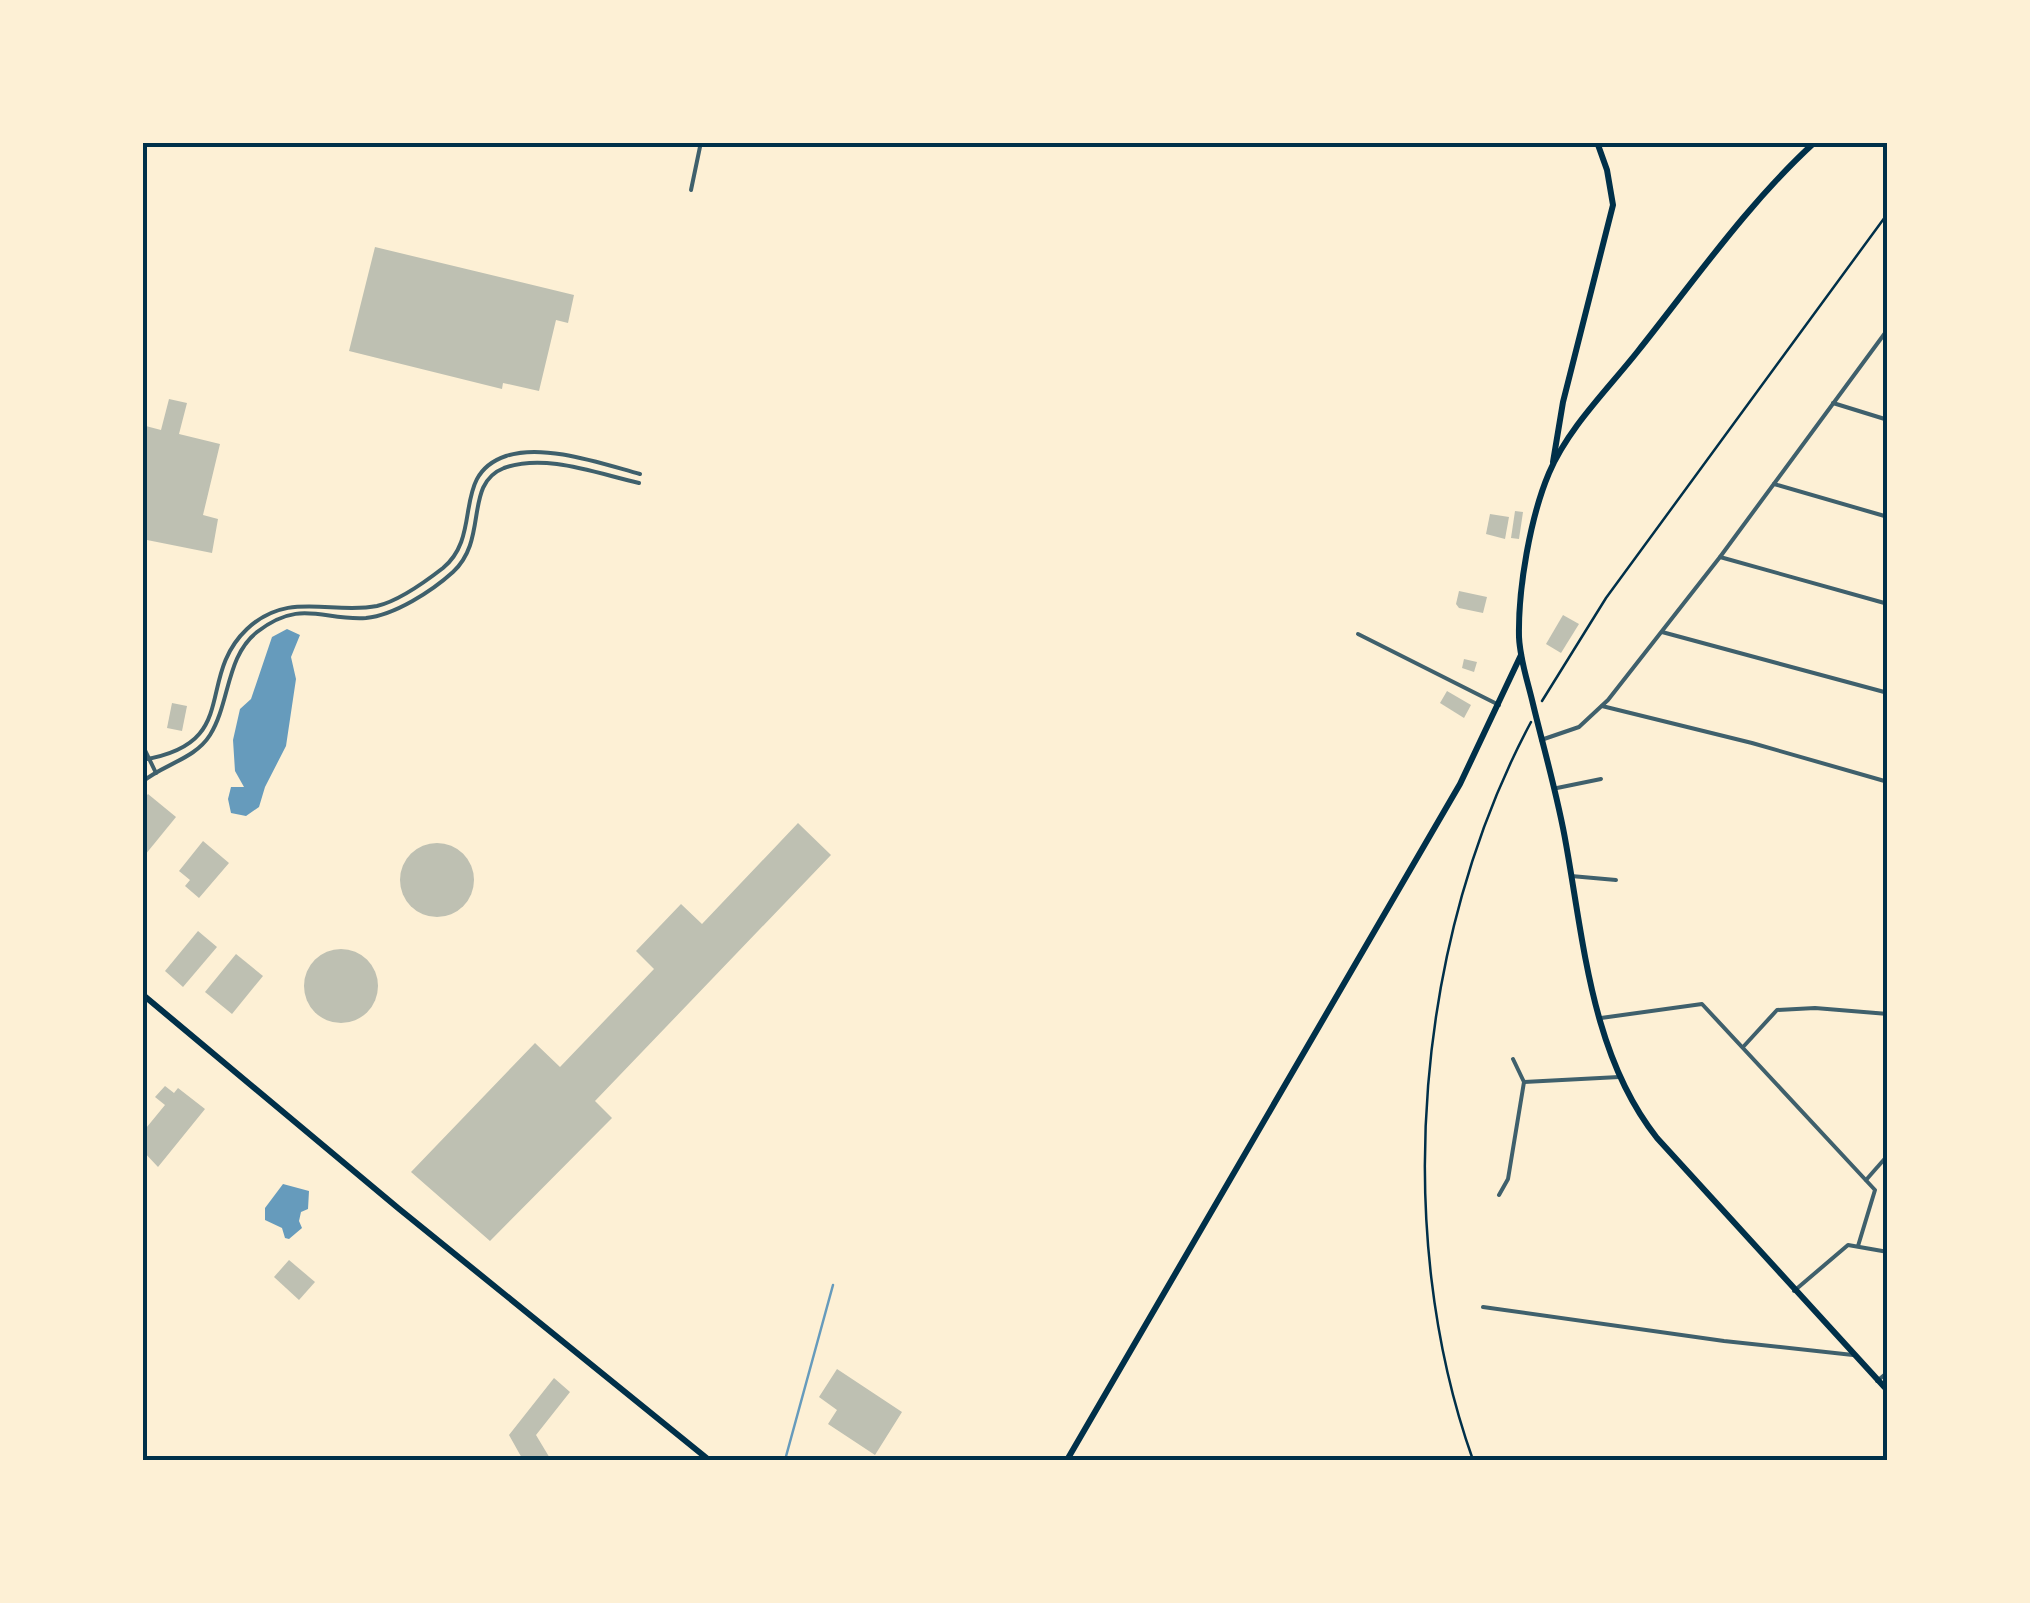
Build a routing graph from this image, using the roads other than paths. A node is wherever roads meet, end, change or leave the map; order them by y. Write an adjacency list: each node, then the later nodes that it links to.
1 (702, 142): 4 (street)
2 (1596, 142): 10 (main road)
3 (1815, 142): 10 (main road)
4 (690, 190)
5 (1888, 328): 6 (street)
6 (1880, 339): 7 (street); 8 (street)
7 (1888, 341)
8 (1833, 403): 9 (street); 13 (street)
9 (1888, 420)
10 (1553, 466): 19 (main road)
11 (640, 474): 25 (street)
12 (639, 483): 28 (street)
13 (1774, 484): 14 (street); 15 (street)
14 (1888, 517)
15 (1720, 557): 16 (street); 17 (street)
16 (1888, 604)
17 (1662, 632): 20 (street); 22 (street)
18 (1358, 634): 21 (street)
19 (1521, 654): 21 (main road); 23 (main road)
20 (1888, 693)
21 (1499, 705): 54 (main road)
22 (1602, 706): 23 (street); 31 (street)
23 (1541, 740): 32 (main road)
24 (142, 744): 25 (street)
25 (151, 759): 26 (street); 28 (street)
26 (142, 760)
27 (142, 768): 30 (street)
28 (156, 773): 30 (street)
29 (1601, 779): 32 (street)
30 (145, 780)
31 (1888, 782)
32 (1552, 788): 33 (main road)
33 (1571, 876): 34 (street); 37 (main road)
34 (1616, 880)
35 (142, 994): 53 (main road)
36 (1888, 1014): 38 (street)
37 (1601, 1018): 38 (street); 40 (main road)
38 (1744, 1046): 43 (street)
39 (1513, 1059): 41 (street)
40 (1620, 1076): 41 (street); 47 (main road)
41 (1524, 1082): 44 (street)
42 (1888, 1155): 43 (street)
43 (1866, 1180): 45 (street)
44 (1499, 1195)
45 (1858, 1246): 46 (street); 47 (street)
46 (1888, 1252)
47 (1794, 1290): 49 (main road)
48 (1483, 1307): 49 (street)
49 (1852, 1355): 51 (main road)
50 (1888, 1372): 51 (street)
51 (1878, 1381): 52 (main road)
52 (1888, 1392)
53 (710, 1460)
54 (1067, 1460)
55 (1664, 1460): 56 (street)
56 (1684, 1460)

